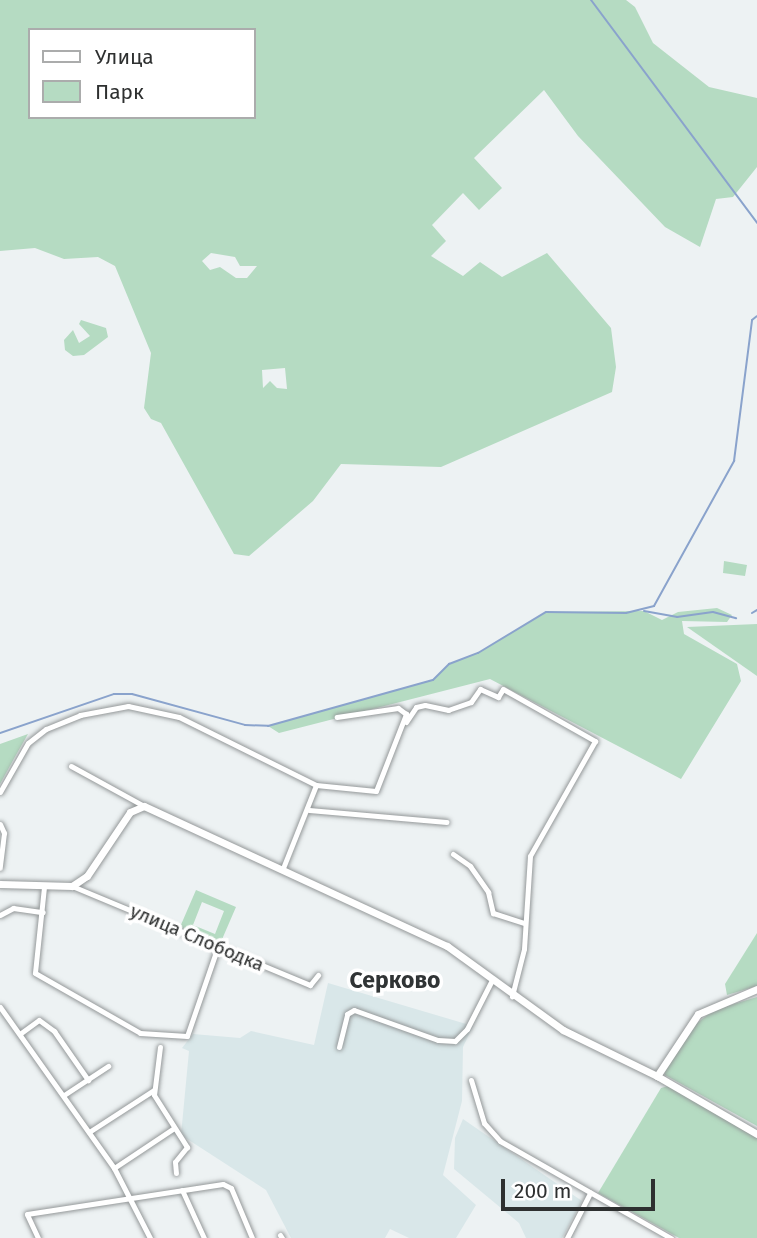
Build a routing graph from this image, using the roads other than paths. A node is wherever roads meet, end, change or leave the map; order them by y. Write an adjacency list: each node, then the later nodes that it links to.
1 (337, 717): 2 (street)
2 (405, 724): 4 (street); 18 (street)
3 (71, 766): 6 (street)
4 (316, 785): 5 (street); 7 (street)
5 (0, 792)
6 (144, 806): 11 (main road); 14 (main road)
7 (309, 810): 8 (street); 11 (street)
8 (446, 822)
9 (0, 824): 12 (street)
10 (453, 853): 18 (street)
11 (283, 867): 21 (main road)
12 (0, 868)
13 (0, 884): 15 (main road)
14 (72, 886): 15 (main road); 19 (street, улица Слободка)
15 (44, 887): 16 (street)
16 (43, 912): 17 (street); 19 (street)
17 (0, 915)
18 (524, 923): 23 (street)
19 (218, 947): 20 (street, улица Слободка)
20 (317, 975)
21 (492, 980): 23 (main road); 27 (street)
22 (757, 989): 29 (main road)
23 (512, 996): 29 (main road)
24 (0, 1007): 25 (street)
25 (21, 1032): 30 (street); 33 (street)
26 (160, 1047): 32 (street)
27 (339, 1047)
28 (108, 1066): 30 (street)
29 (657, 1076): 36 (main road)
30 (88, 1080): 33 (street)
31 (471, 1080): 40 (street)
32 (154, 1089): 34 (street); 35 (street)
33 (64, 1095): 35 (street)
34 (174, 1128): 37 (street); 38 (street)
35 (89, 1132): 37 (street)
36 (757, 1134)
37 (114, 1168): 41 (street)
38 (176, 1173)
39 (182, 1190): 41 (street); 44 (street); 45 (street)
40 (590, 1194): 46 (street); 47 (street)
41 (130, 1200): 42 (street); 43 (street)
42 (38, 1238)
43 (150, 1238)
44 (204, 1238)
45 (252, 1238)
46 (567, 1238)
47 (671, 1238)

